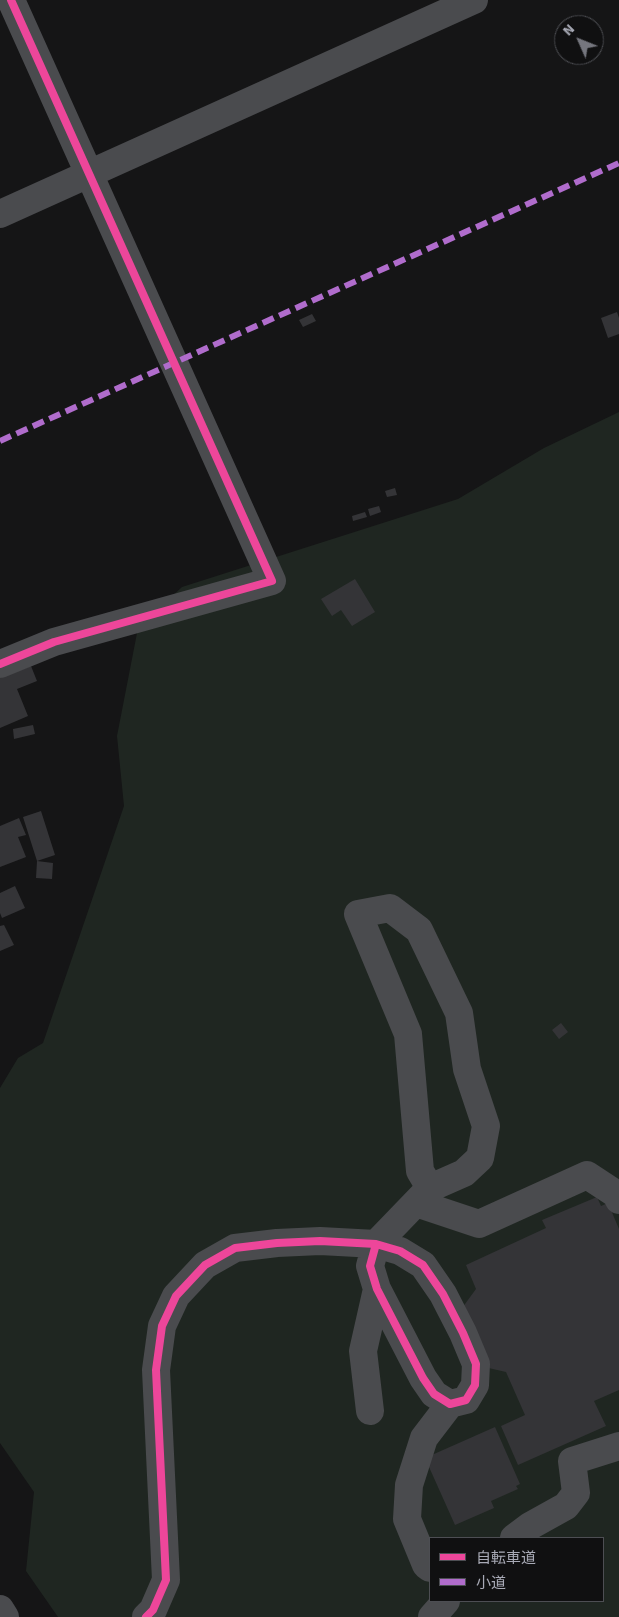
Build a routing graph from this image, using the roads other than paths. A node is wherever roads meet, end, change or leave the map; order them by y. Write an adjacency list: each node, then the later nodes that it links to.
1 (11, 0): 3 (street)
2 (474, 0): 3 (street)
3 (88, 174): 4 (street); 5 (street)
4 (0, 214)
5 (0, 664)
6 (423, 1195): 6 (street); 7 (street); 8 (street)
7 (619, 1200)
8 (376, 1244): 9 (street); 10 (street); 18 (street)
9 (377, 1288): 10 (street); 11 (street)
10 (450, 1404): 14 (street)
11 (370, 1411)
12 (619, 1446): 13 (street)
13 (515, 1537)
14 (429, 1567)
15 (445, 1602): 19 (street)
16 (0, 1609): 17 (street)
17 (5, 1617)
18 (146, 1617)
19 (432, 1617)

